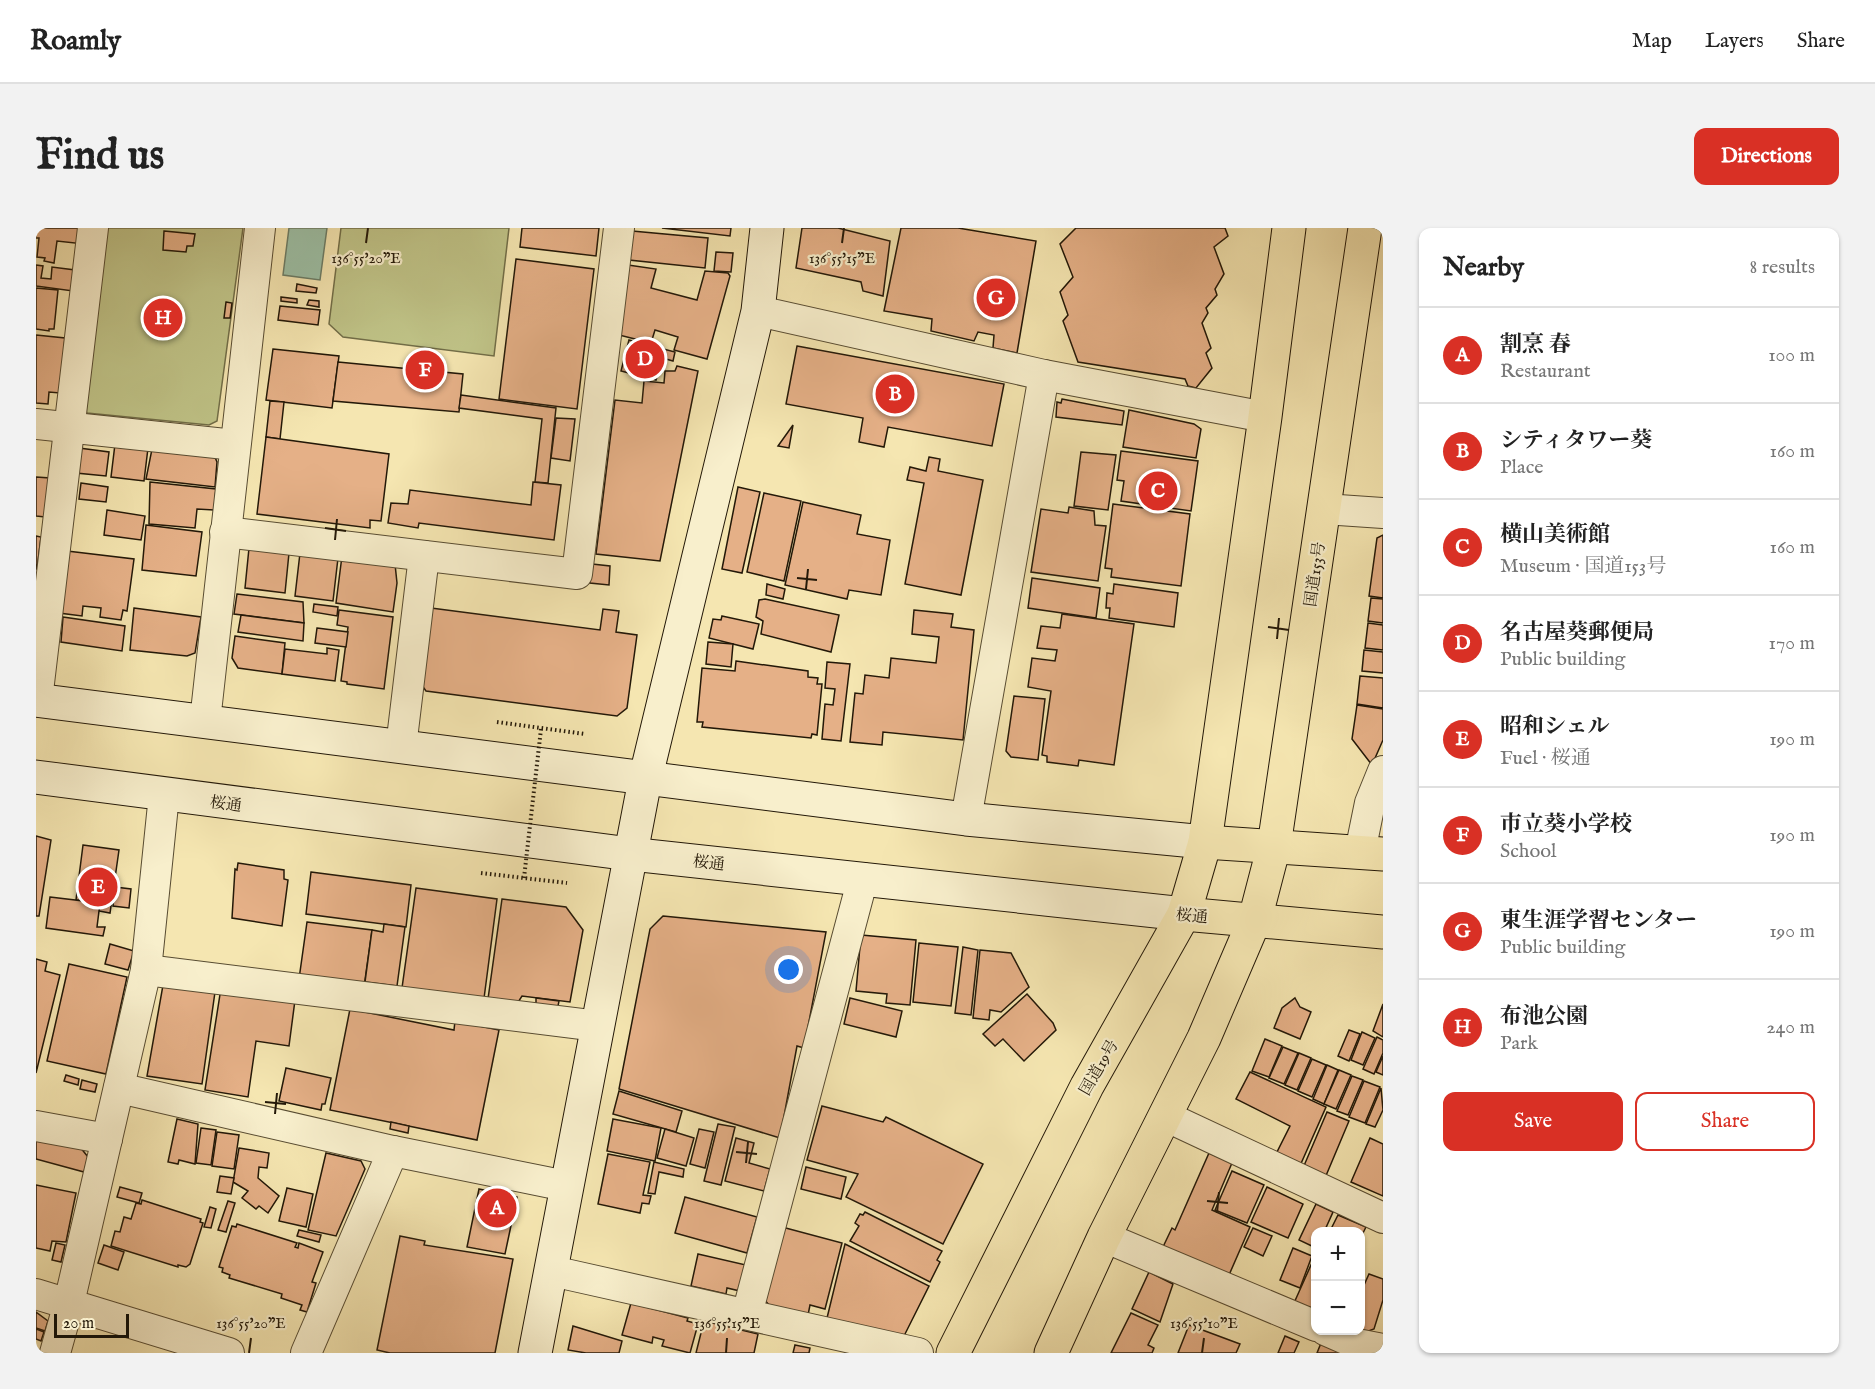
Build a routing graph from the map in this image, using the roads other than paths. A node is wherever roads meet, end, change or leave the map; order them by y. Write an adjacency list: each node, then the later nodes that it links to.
1 (93, 228): 11 (street)
2 (261, 228): 12 (street)
3 (619, 228): 16 (street)
4 (767, 228): 7 (street)
5 (1288, 228): 9 (highway)
6 (1365, 228): 13 (highway, 国道153号)
7 (758, 312): 8 (street); 22 (street)
8 (1044, 375): 9 (street); 24 (street)
9 (1265, 417): 25 (highway)
10 (36, 424): 11 (street)
11 (70, 428): 12 (street); 17 (street)
12 (235, 445): 15 (street)
13 (1324, 509): 14 (street); 26 (highway, 国道153号)
14 (1383, 513)
15 (225, 532): 16 (street); 18 (street)
16 (424, 556): 19 (street)
17 (36, 700): 18 (street)
18 (205, 721): 19 (street)
19 (401, 747): 22 (street)
20 (1383, 771): 27 (street)
21 (36, 777): 23 (street, 桜通)
22 (645, 780): 24 (street); 28 (street)
23 (164, 795): 28 (street, 桜通); 33 (street)
24 (966, 819): 25 (street)
25 (1205, 842): 26 (highway); 30 (highway, 国道19号)
26 (1274, 846): 27 (highway); 31 (highway, 国道153号)
27 (1372, 853)
28 (630, 854): 29 (street, 桜通); 34 (street)
29 (863, 878): 30 (street, 桜通); 46 (street)
30 (1185, 914): 31 (highway, 桜通); 55 (highway, 国道19号)
31 (1255, 919): 32 (highway, 桜通); 36 (highway)
32 (1383, 932)
33 (146, 970): 34 (street); 35 (street)
34 (598, 1026): 40 (street)
35 (119, 1088): 38 (street); 39 (street)
36 (1165, 1116): 41 (street); 42 (highway)
37 (36, 1126): 38 (street)
38 (107, 1139): 45 (street)
39 (393, 1151): 40 (street); 52 (street)
40 (566, 1186): 43 (street)
41 (1383, 1218)
42 (1104, 1237): 47 (street); 56 (highway)
43 (552, 1271): 46 (street); 53 (street)
44 (36, 1294): 45 (street)
45 (69, 1303): 50 (street); 51 (street)
46 (747, 1314): 54 (street)
47 (1311, 1324)
48 (1336, 1335): 49 (street)
49 (1381, 1347)
50 (55, 1353)
51 (229, 1353)
52 (306, 1353)
53 (535, 1353)
54 (918, 1353)
55 (953, 1353)
56 (1051, 1353)

